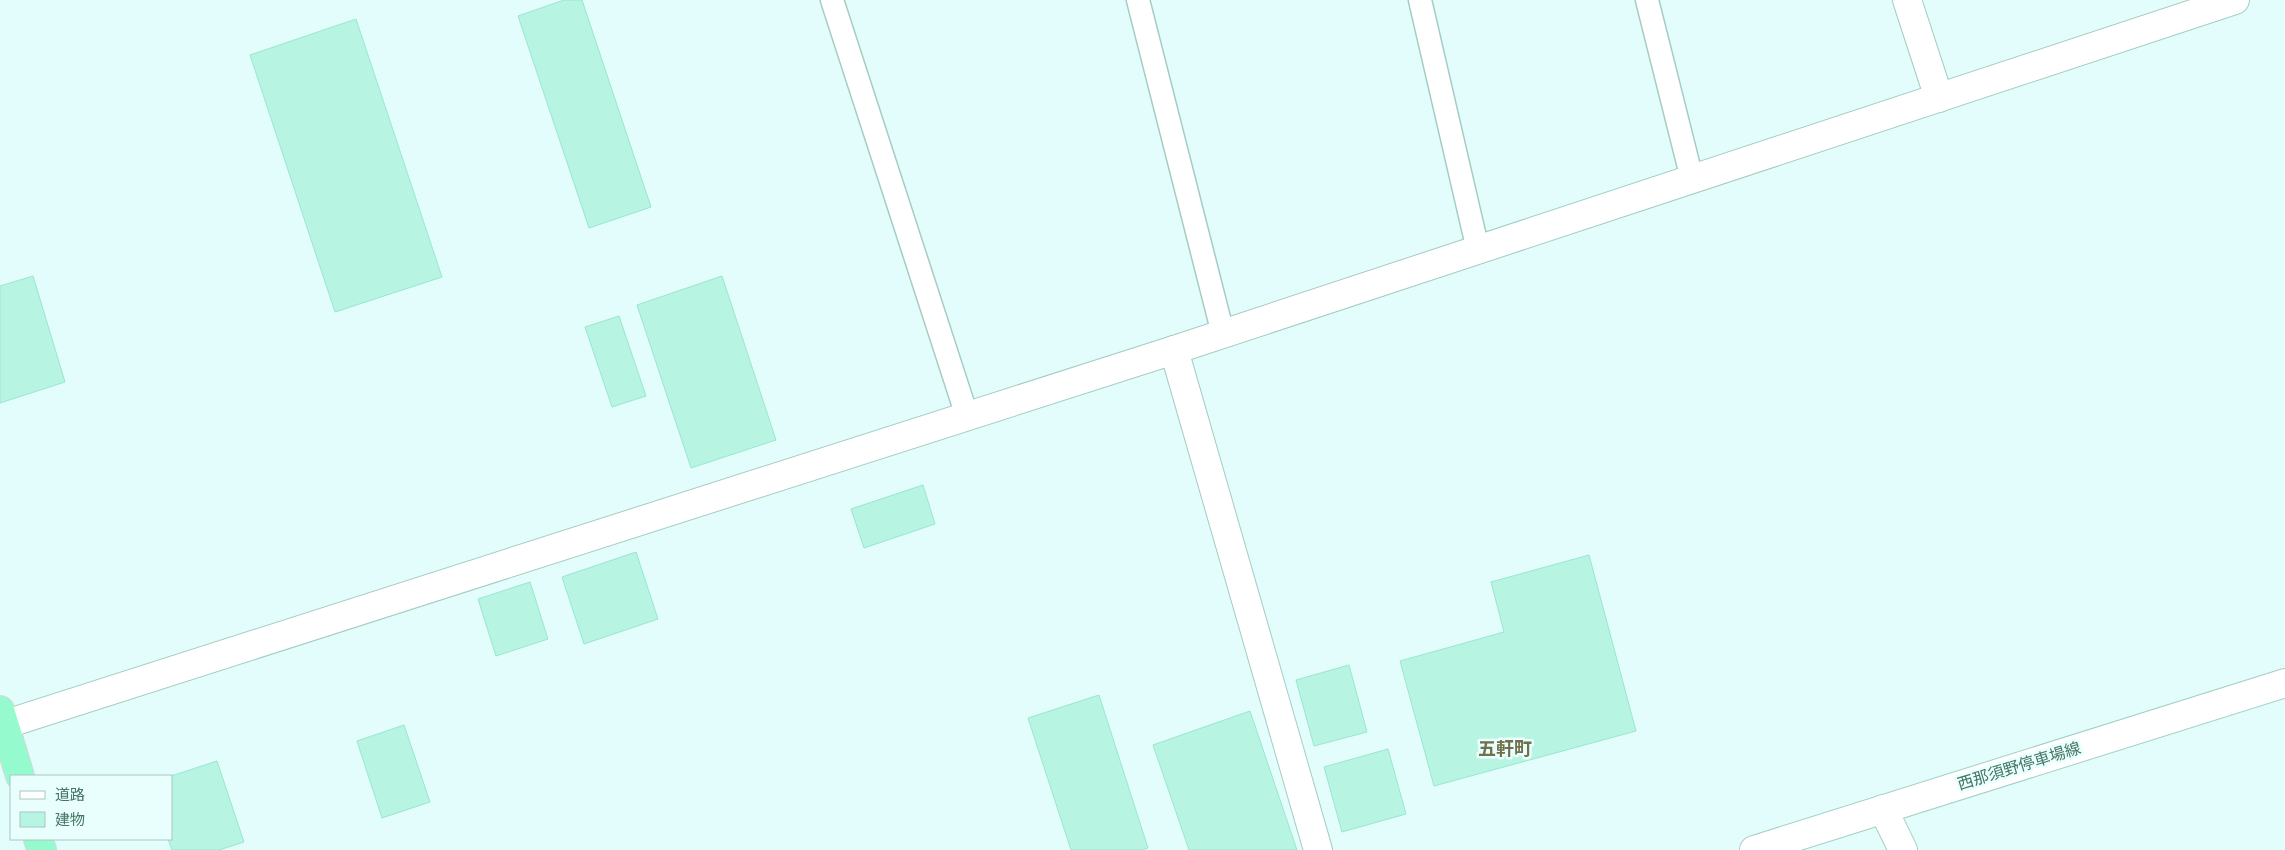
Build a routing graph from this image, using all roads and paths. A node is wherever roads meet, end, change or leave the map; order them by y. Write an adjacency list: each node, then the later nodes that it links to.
1 (832, 0): 12 (lane)
2 (1138, 0): 10 (lane)
3 (1420, 0): 9 (lane)
4 (1647, 0): 8 (lane)
5 (1907, 0): 7 (street)
6 (2235, 0): 7 (street)
7 (1939, 98): 8 (street)
8 (1692, 179): 9 (street)
9 (1478, 250): 10 (street)
10 (1223, 334): 11 (street)
11 (1174, 350): 12 (street); 17 (street)
12 (967, 416): 14 (street)
13 (2285, 683): 16 (street, 西那須野停車場線)
14 (2, 720): 15 (highway)
15 (20, 775)
16 (1883, 809): 18 (street, 西那須野停車場線); 19 (street)
17 (1318, 850)
18 (1754, 850)
19 (1903, 850)

